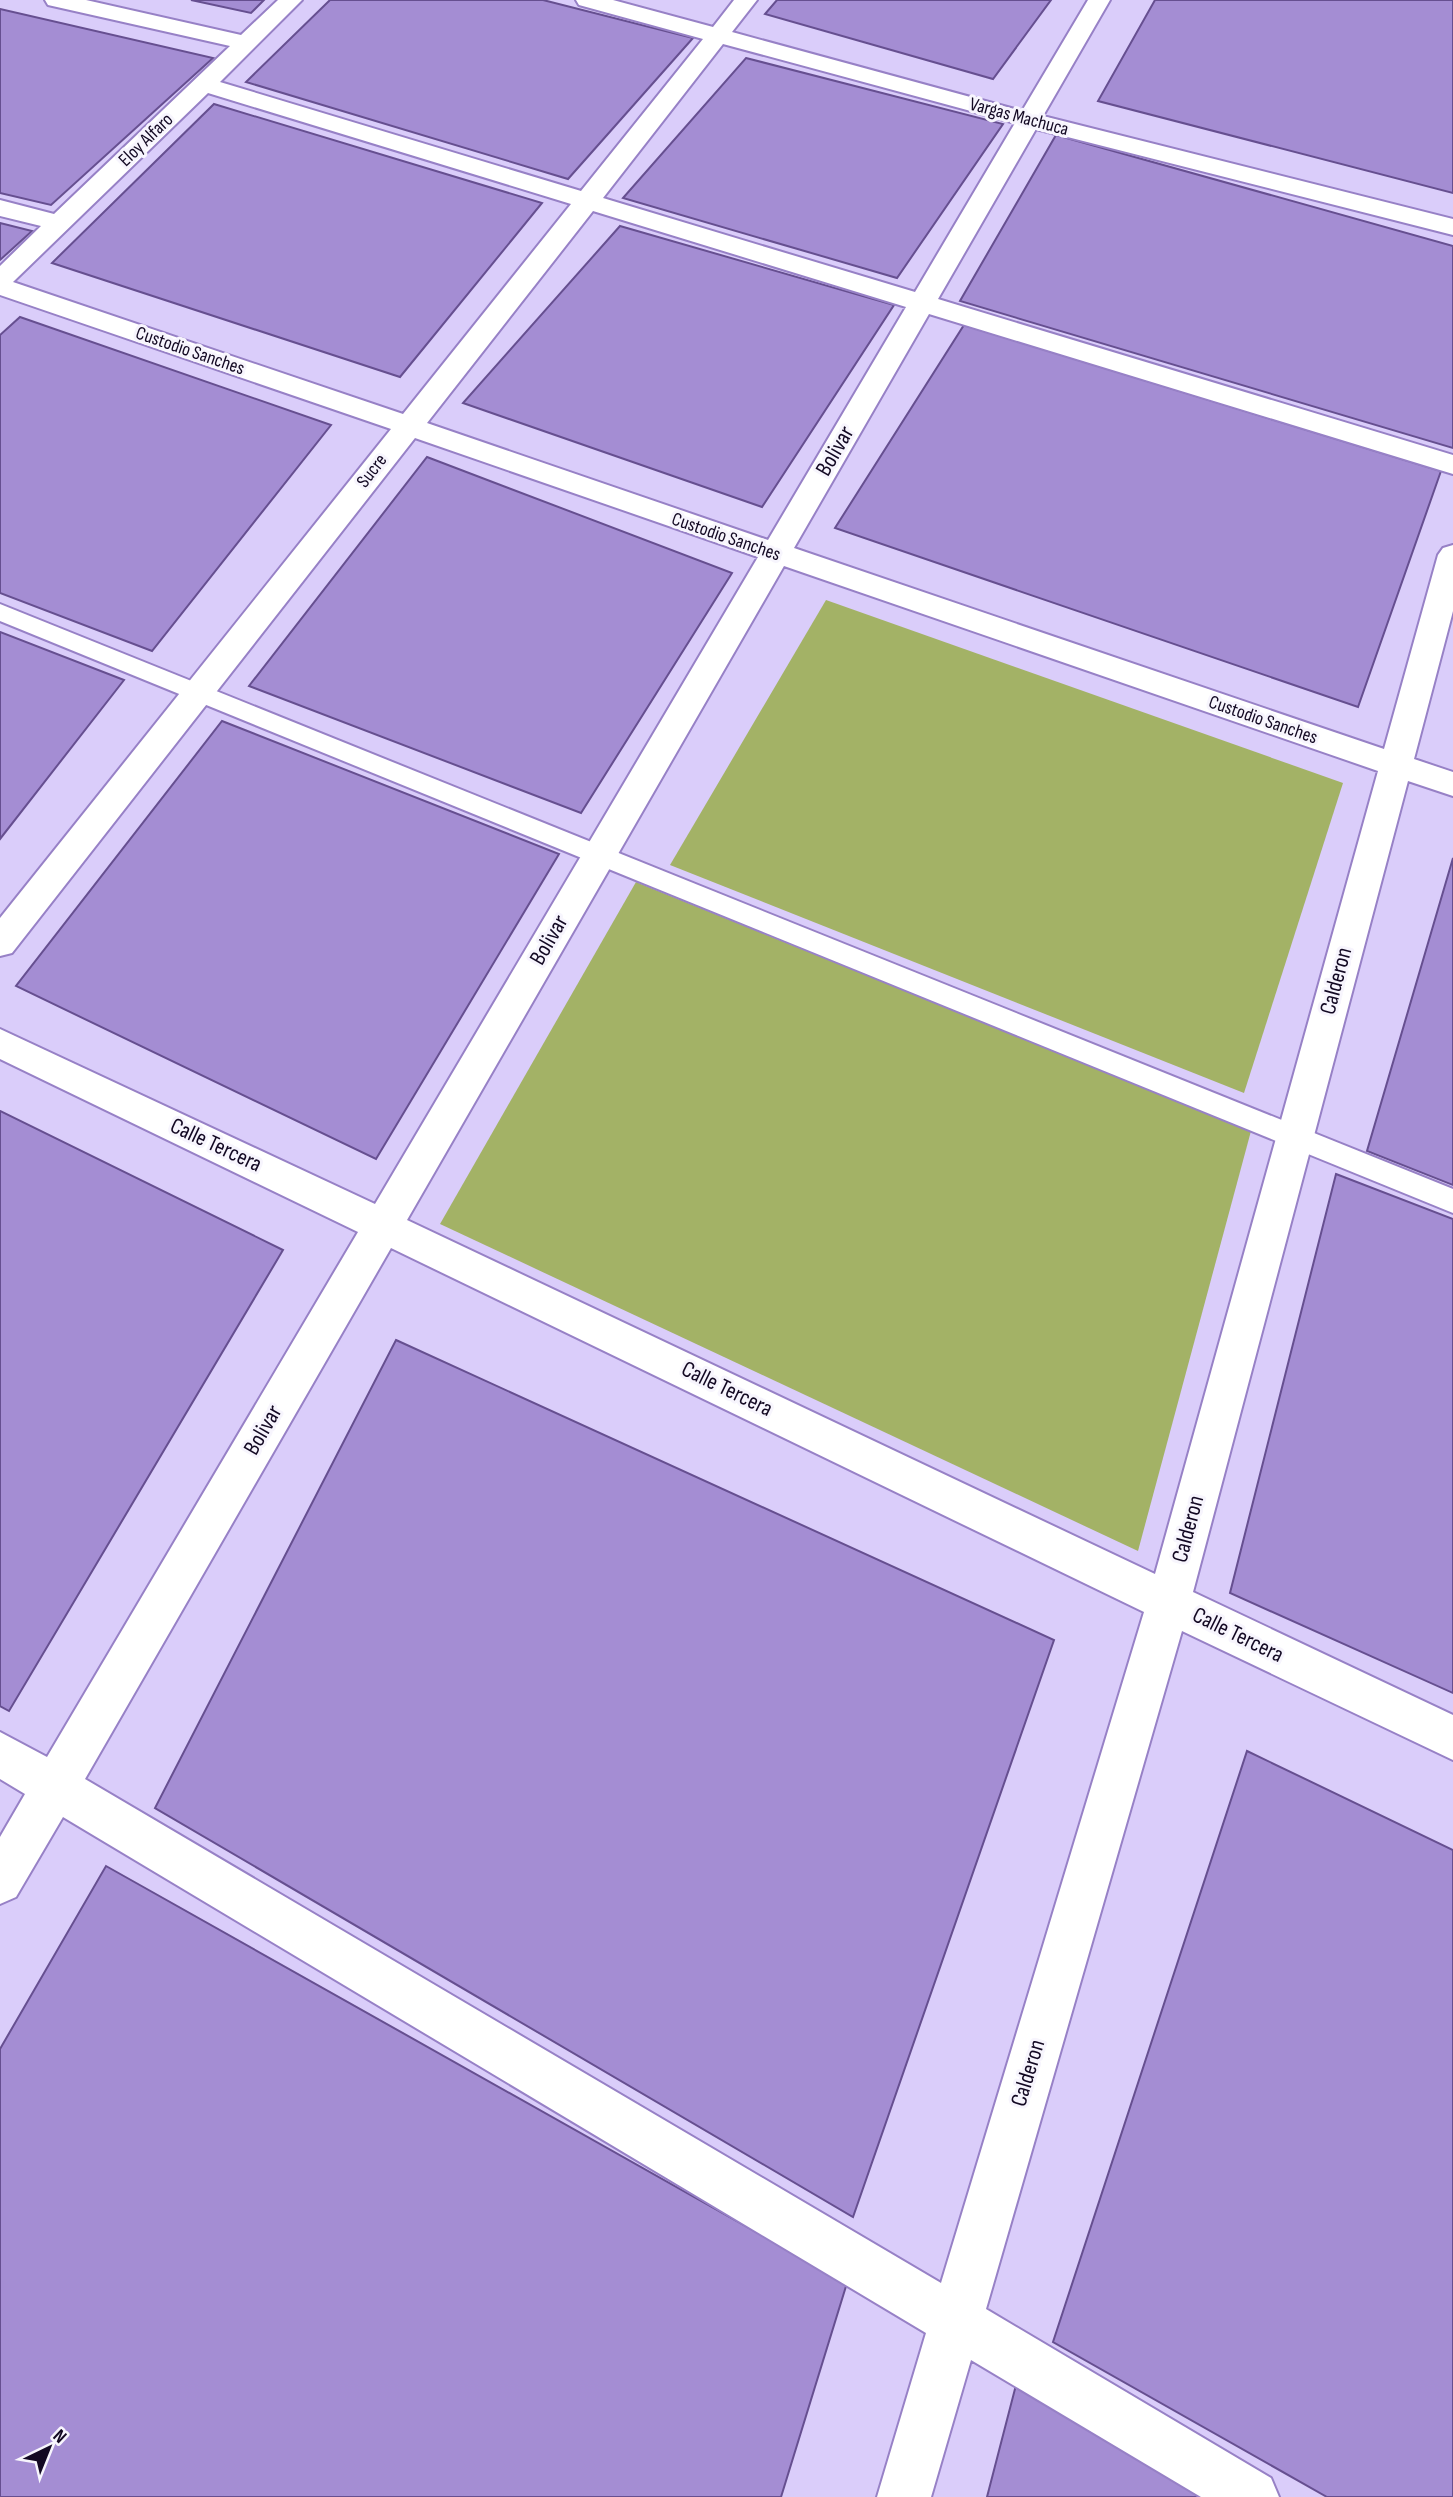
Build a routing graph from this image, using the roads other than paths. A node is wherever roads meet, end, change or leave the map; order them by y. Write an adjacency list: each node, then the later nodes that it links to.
1 (56, 0): 7 (street)
2 (291, 0): 7 (street, Eloy Alfaro)
3 (587, 0): 6 (street, Vargas Machuca)
4 (746, 0): 6 (street, Sucre)
5 (1098, 0): 9 (street, Bolivar)
6 (718, 36): 9 (street, Vargas Machuca); 10 (street, Sucre)
7 (246, 43): 8 (street, Eloy Alfaro)
8 (203, 85): 10 (street); 12 (street, Eloy Alfaro)
9 (1030, 120): 13 (street, Vargas Machuca); 16 (street, Bolivar)
10 (587, 201): 16 (street); 17 (street, Sucre)
11 (0, 208): 12 (street)
12 (60, 223): 14 (street, Eloy Alfaro)
13 (1453, 228)
14 (0, 280)
15 (0, 286): 17 (street, Custodio Sanches)
16 (922, 303): 18 (street); 19 (street, Bolivar)
17 (408, 425): 19 (street, Custodio Sanches); 22 (street, Sucre)
18 (1453, 465)
19 (774, 555): 23 (street, Custodio Sanches); 25 (street, Bolivar)
20 (1453, 555): 23 (street, Calderon)
21 (0, 612): 22 (lane)
22 (198, 692): 25 (lane); 26 (street, Sucre)
23 (1394, 765): 24 (street, Custodio Sanches); 28 (street, Calderon)
24 (1453, 785)
25 (598, 855): 28 (lane); 30 (street, Bolivar)
26 (0, 943)
27 (0, 1043): 30 (street, Calle Tercera)
28 (1293, 1138): 29 (lane); 31 (street, Calderon)
29 (1453, 1201)
30 (384, 1224): 31 (street, Calle Tercera); 34 (street, Bolivar)
31 (1169, 1601): 32 (street, Calle Tercera); 36 (street, Calderon)
32 (1453, 1738)
33 (0, 1754): 34 (street)
34 (55, 1787): 35 (street, Bolivar); 36 (street)
35 (0, 1881)
36 (955, 2320): 37 (street, Calderon); 38 (street)
37 (904, 2497)
38 (1252, 2497)

